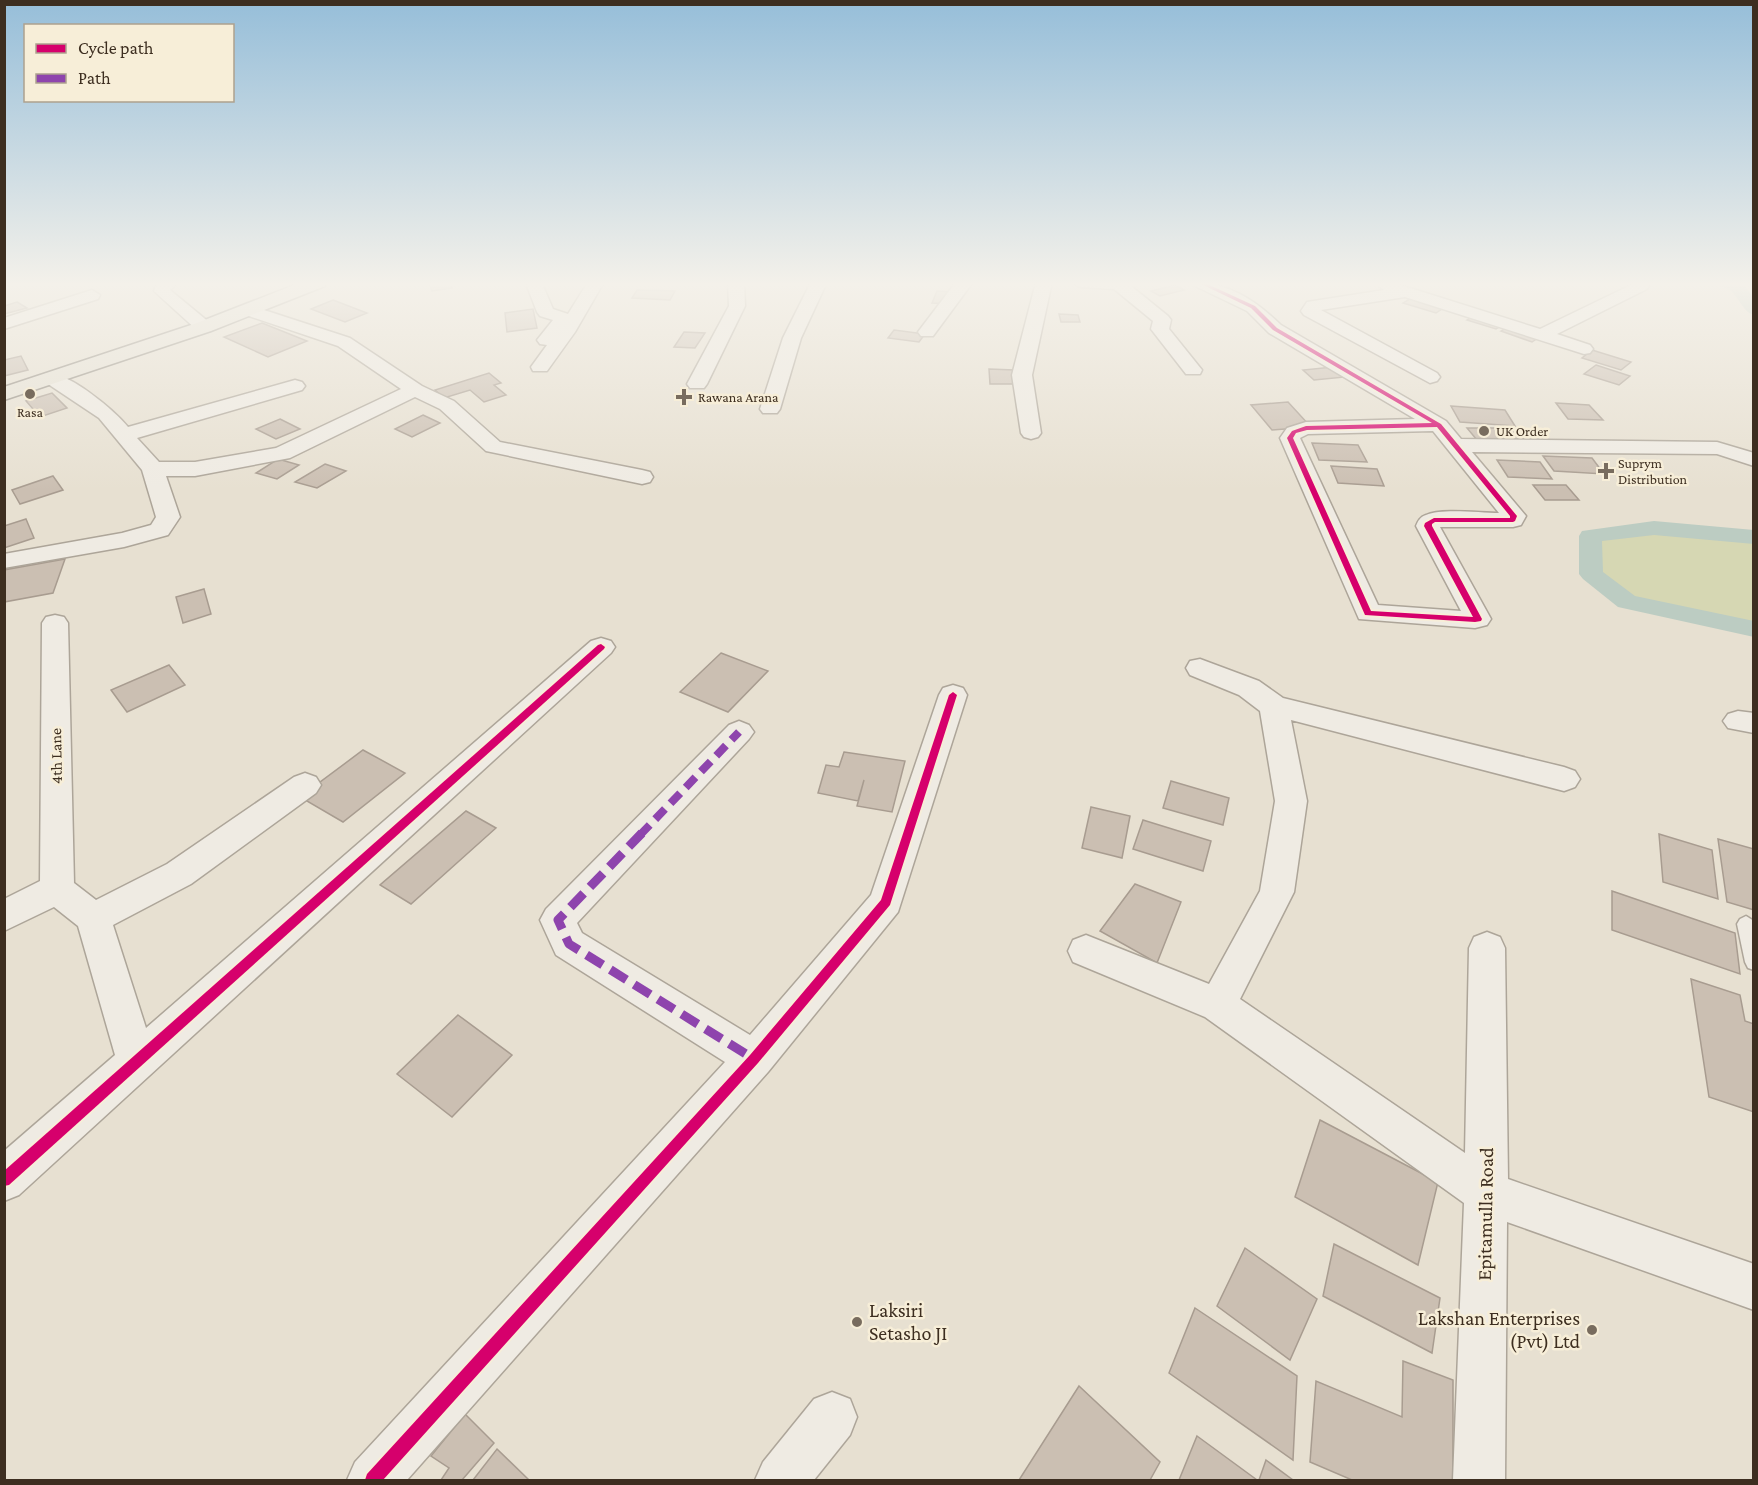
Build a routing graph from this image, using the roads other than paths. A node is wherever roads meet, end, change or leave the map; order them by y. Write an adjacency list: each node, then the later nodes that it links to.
1 (132, 351): 13 (main road)
2 (358, 351): 16 (street)
3 (552, 351): 10 (street)
4 (714, 351): 14 (street)
5 (788, 351): 18 (street)
6 (1028, 351): 20 (street)
7 (1178, 351): 11 (street)
8 (1313, 351): 19 (street)
9 (1383, 351): 12 (street)
10 (540, 367)
11 (1193, 370)
12 (1430, 377)
13 (52, 378): 17 (main road); 21 (street)
14 (697, 384)
15 (295, 386): 21 (street)
16 (415, 390): 24 (street); 25 (street)
17 (4, 394)
18 (770, 409)
19 (1438, 425): 22 (street); 22 (street)
20 (1031, 433)
21 (124, 435): 24 (street)
22 (1455, 446): 23 (street)
23 (1754, 460)
24 (153, 469): 26 (street)
25 (642, 477)
26 (4, 561)
27 (55, 623): 35 (street, 4th Lane)
28 (601, 647): 44 (street)
29 (1200, 668): 31 (street)
30 (953, 694): 43 (street)
31 (1274, 706): 33 (street); 42 (street)
32 (739, 732): 43 (street)
33 (1564, 778)
34 (305, 785): 37 (street)
35 (57, 889): 36 (street); 37 (street)
36 (4, 916)
37 (93, 918): 44 (street)
38 (1746, 924): 41 (lane)
39 (1487, 948): 46 (street, Epitamulla Road)
40 (1086, 951): 42 (street)
41 (1754, 962)
42 (1218, 1005): 46 (street)
43 (754, 1059): 50 (street)
44 (136, 1060): 45 (street)
45 (4, 1180)
46 (1486, 1193): 47 (street); 49 (street, Epitamulla Road)
47 (1754, 1287)
48 (832, 1417): 51 (street)
49 (1483, 1478)
50 (373, 1480)
51 (781, 1480)

